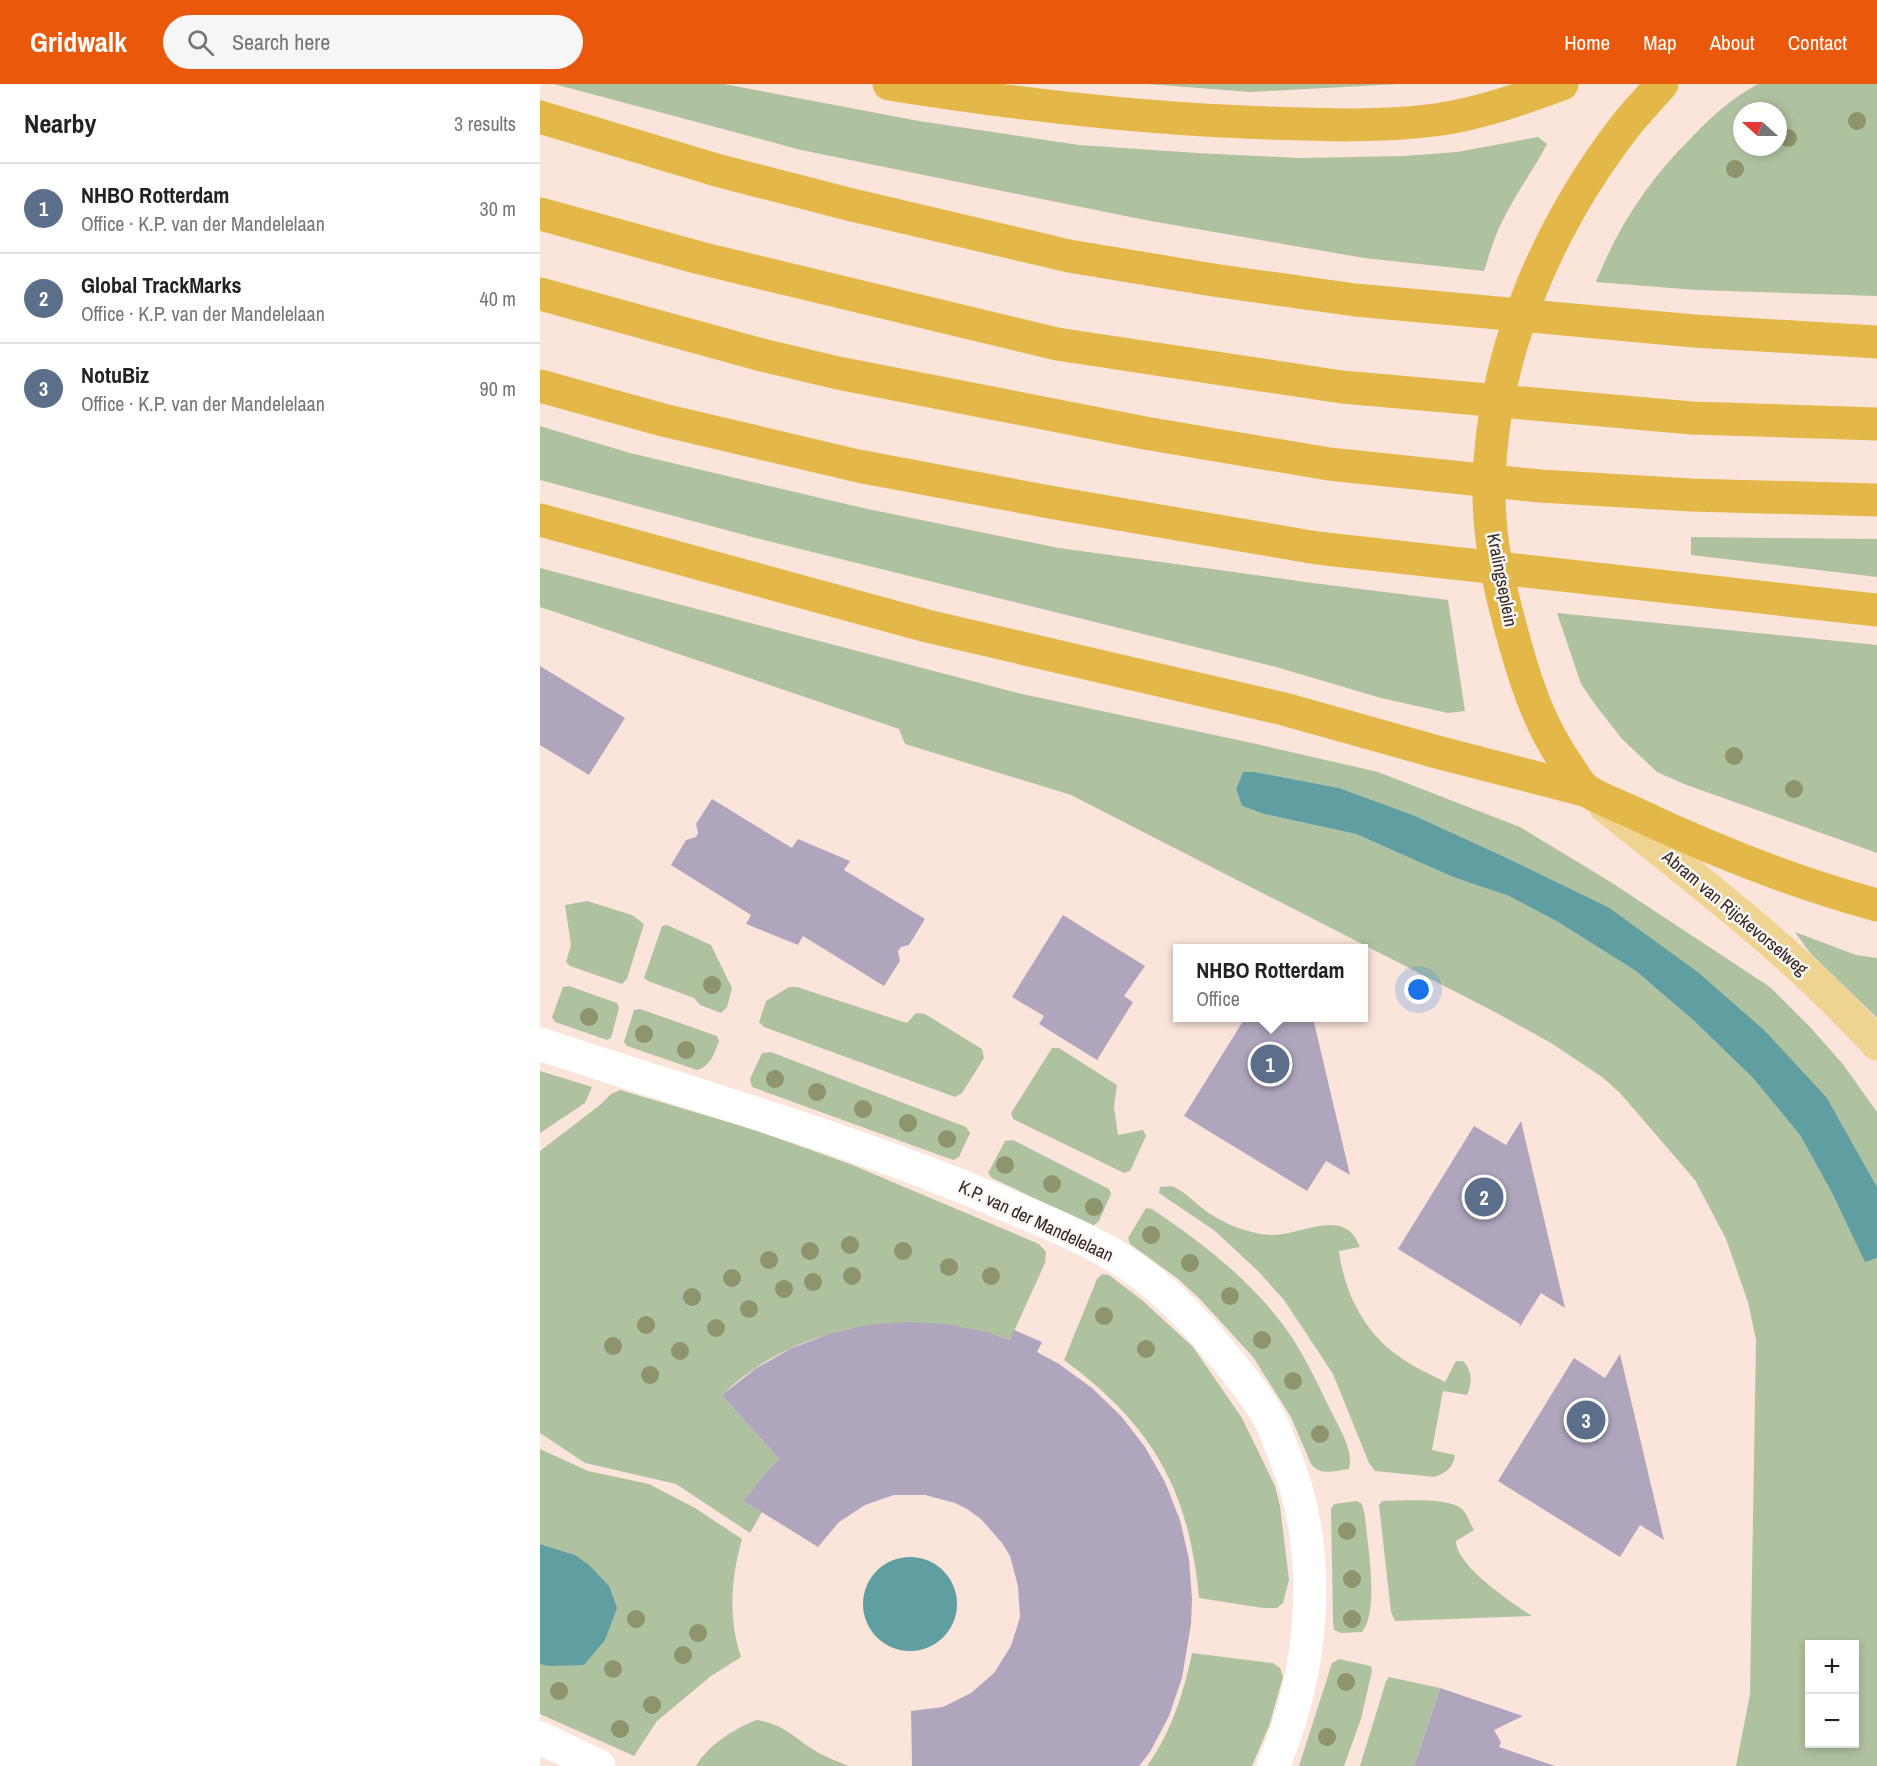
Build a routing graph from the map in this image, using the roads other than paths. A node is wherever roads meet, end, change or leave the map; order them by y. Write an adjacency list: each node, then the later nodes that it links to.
1 (889, 84): 5 (highway)
2 (968, 84): 5 (highway)
3 (1562, 84): 5 (highway)
4 (1662, 84): 15 (highway, Kralingseplein)
5 (1027, 105)
6 (540, 117): 9 (highway)
7 (540, 214): 11 (highway)
8 (540, 294): 12 (highway)
9 (1877, 342)
10 (540, 386): 14 (highway)
11 (1877, 424)
12 (1877, 500)
13 (540, 520): 15 (highway)
14 (1877, 610)
15 (1584, 790): 16 (highway); 18 (main road, Abram van Rijckevorselweg)
16 (1877, 904)
17 (540, 1044): 21 (street, K.P. van der Mandelelaan)
18 (1877, 1044)
19 (540, 1738): 20 (street)
20 (599, 1766)
21 (1273, 1766)

